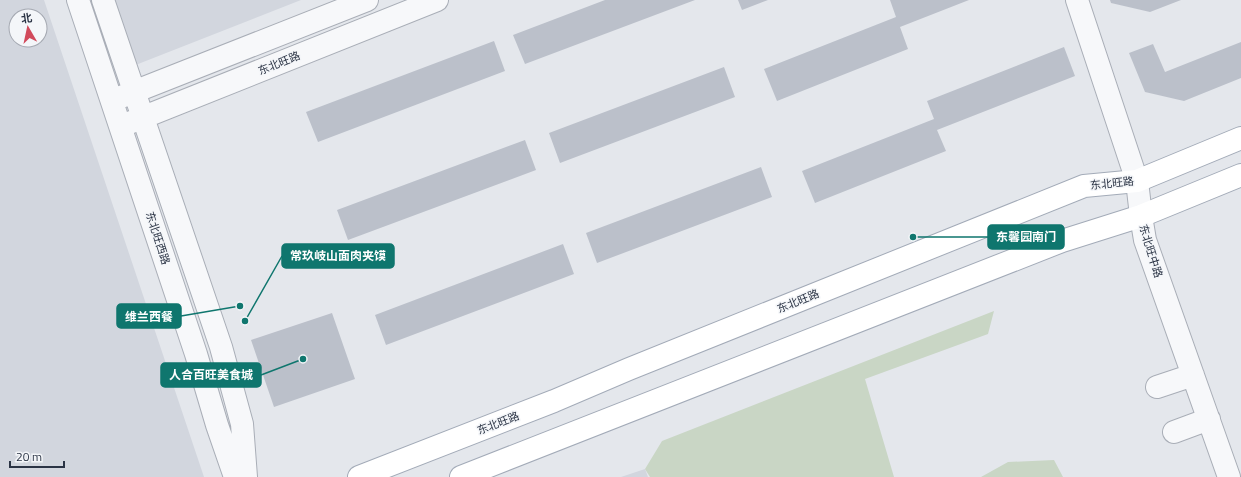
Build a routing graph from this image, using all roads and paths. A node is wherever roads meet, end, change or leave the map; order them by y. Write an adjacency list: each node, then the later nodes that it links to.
1 (78, 0): 7 (street, 东北旺西路)
2 (103, 0): 6 (street)
3 (367, 0): 6 (street)
4 (437, 0): 8 (street, 东北旺路)
5 (1077, 0): 12 (street, 东北旺中路)
6 (134, 92): 7 (street); 8 (street)
7 (112, 100): 9 (street, 东北旺西路)
8 (143, 117): 9 (street, 东北旺路); 19 (street)
9 (121, 126): 18 (street, 东北旺西路)
10 (1241, 138): 12 (main road, 东北旺路)
11 (1241, 175): 13 (main road)
12 (1137, 181): 13 (street, 东北旺中路); 20 (main road, 东北旺路)
13 (1141, 216): 14 (street, 东北旺中路); 21 (main road)
14 (1193, 375): 15 (street); 16 (street, 东北旺中路)
15 (1157, 387)
16 (1209, 419): 17 (street); 22 (street, 东北旺中路)
17 (1174, 432)
18 (235, 477)
19 (246, 477)
20 (359, 477)
21 (461, 477)
22 (1230, 477)

